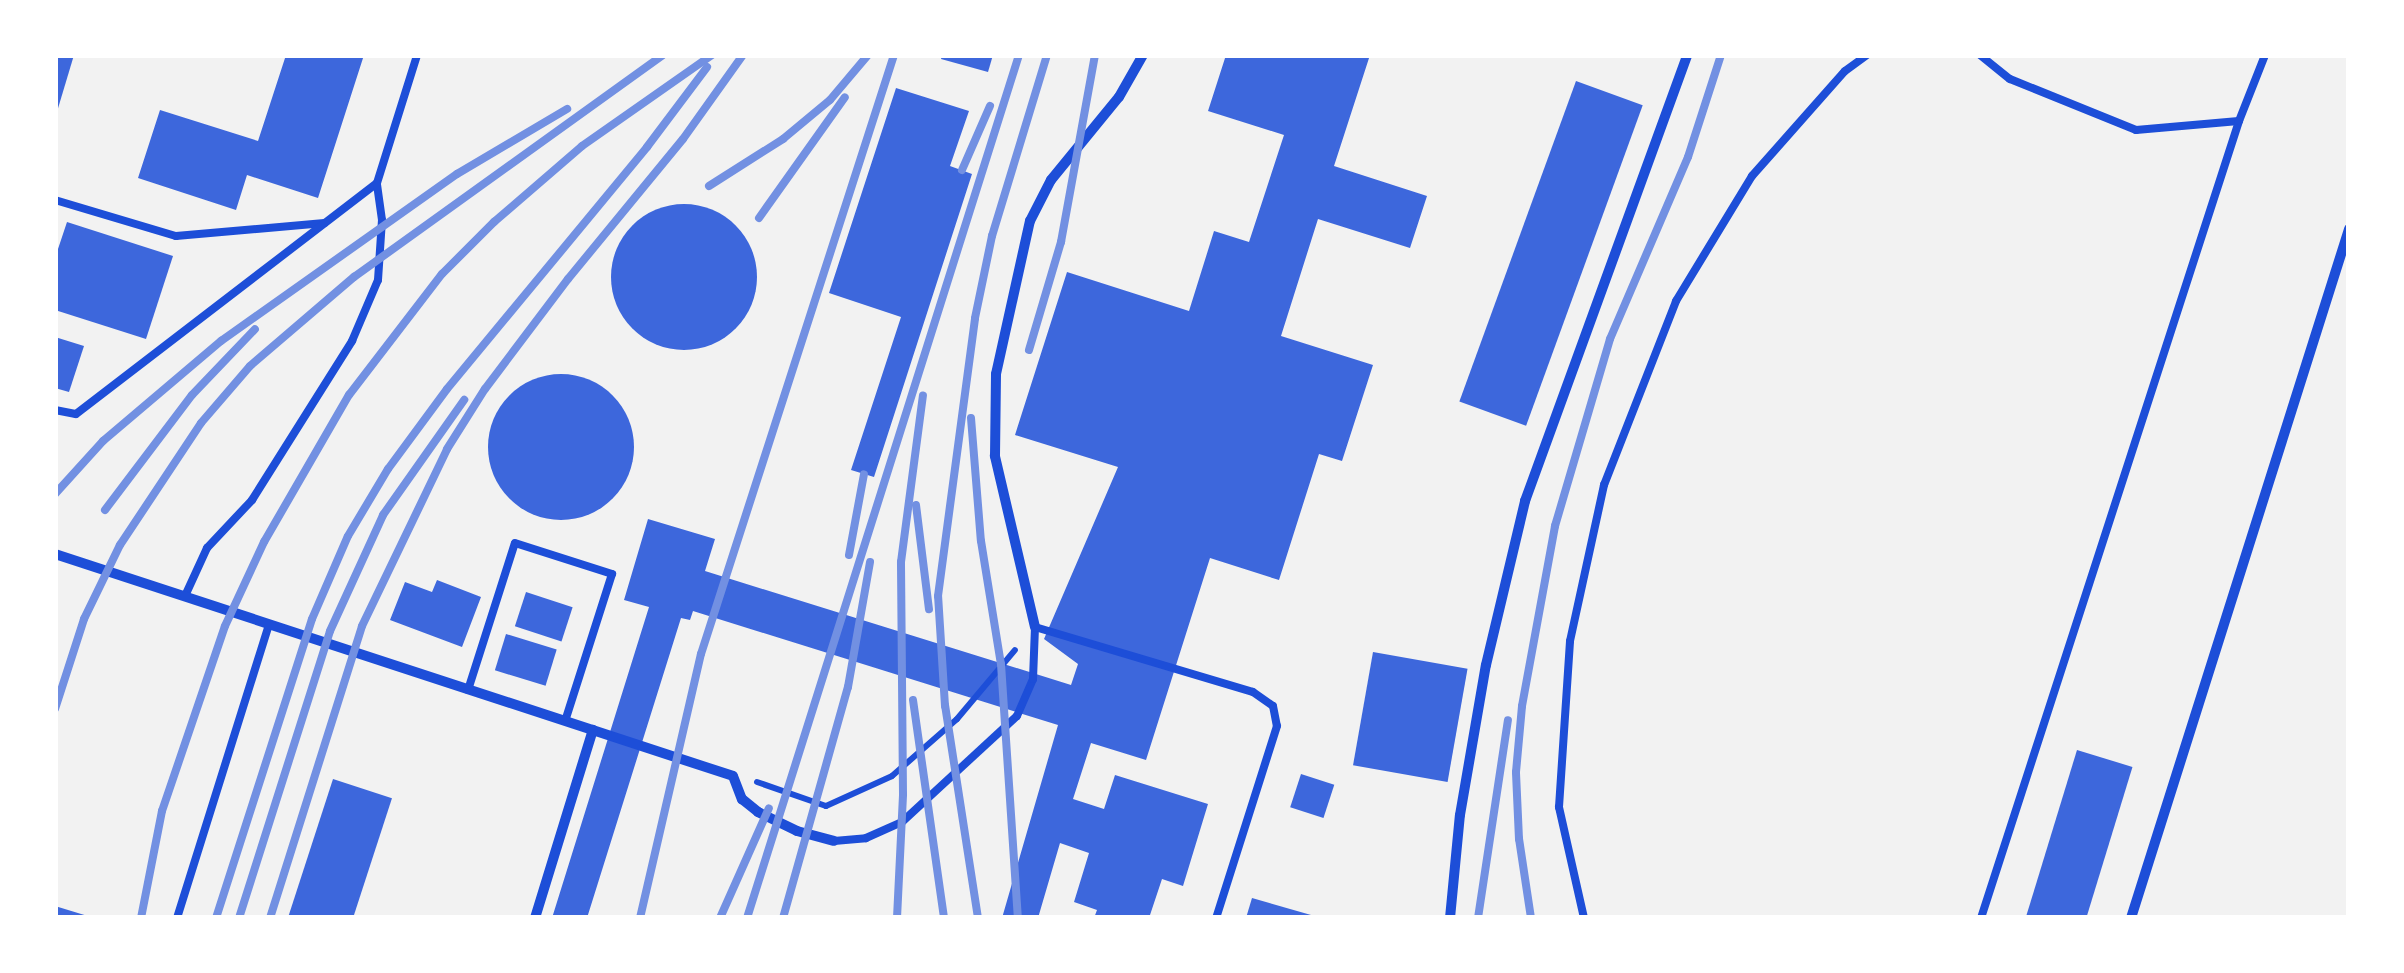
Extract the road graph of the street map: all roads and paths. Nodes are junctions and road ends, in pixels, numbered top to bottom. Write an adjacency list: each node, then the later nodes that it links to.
1 (417, 55): 8 (lane)
2 (1143, 55): 16 (street)
3 (1687, 55): 25 (street)
4 (1867, 55): 26 (lane)
5 (1980, 55): 7 (lane)
6 (2265, 55): 7 (lane)
7 (2238, 121): 27 (lane)
8 (376, 183): 10 (lane); 14 (lane)
9 (55, 200): 10 (lane)
10 (324, 223): 12 (lane)
11 (2349, 229): 28 (street)
12 (55, 410)
13 (55, 554): 14 (street)
14 (185, 596): 15 (street)
15 (269, 624): 17 (street); 22 (lane)
16 (1035, 626): 20 (path); 21 (lane); 24 (lane)
17 (468, 690): 18 (street); 18 (lane)
18 (566, 721): 19 (street)
19 (593, 730): 20 (street); 23 (street)
20 (733, 776): 21 (street)
21 (834, 841)
22 (177, 918)
23 (534, 918)
24 (1216, 918)
25 (1450, 918)
26 (1584, 918)
27 (1982, 918)
28 (2131, 918)

